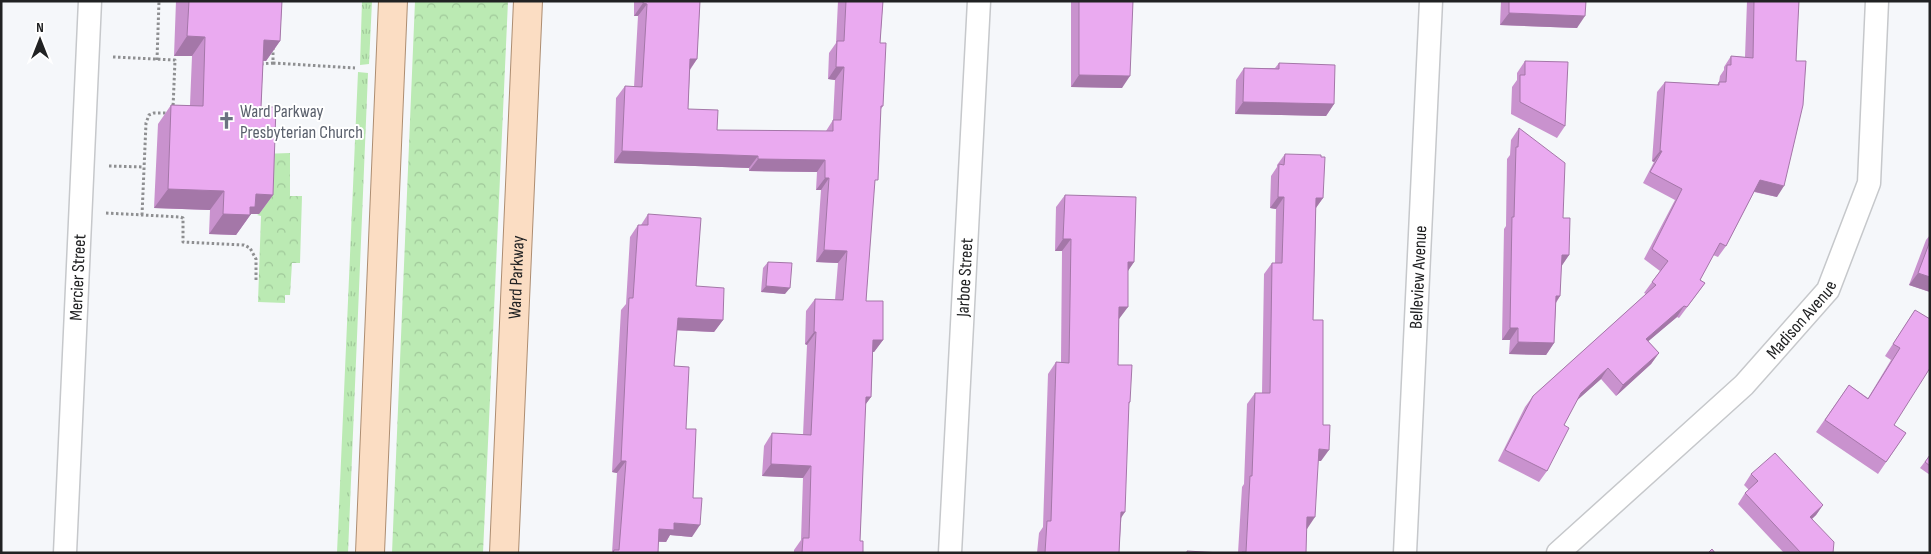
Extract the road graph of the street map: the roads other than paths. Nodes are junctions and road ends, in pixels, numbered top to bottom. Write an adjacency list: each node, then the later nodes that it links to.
1 (90, 1): 7 (street, Mercier Street)
2 (393, 1): 8 (main road)
3 (528, 1): 9 (main road, Ward Parkway)
4 (979, 1): 10 (street, Jarboe Street)
5 (1431, 1): 11 (street, Belleview Avenue)
6 (1877, 1): 12 (street, Madison Avenue)
7 (65, 553)
8 (370, 553)
9 (504, 553)
10 (950, 553)
11 (1405, 553)
12 (1558, 553)

